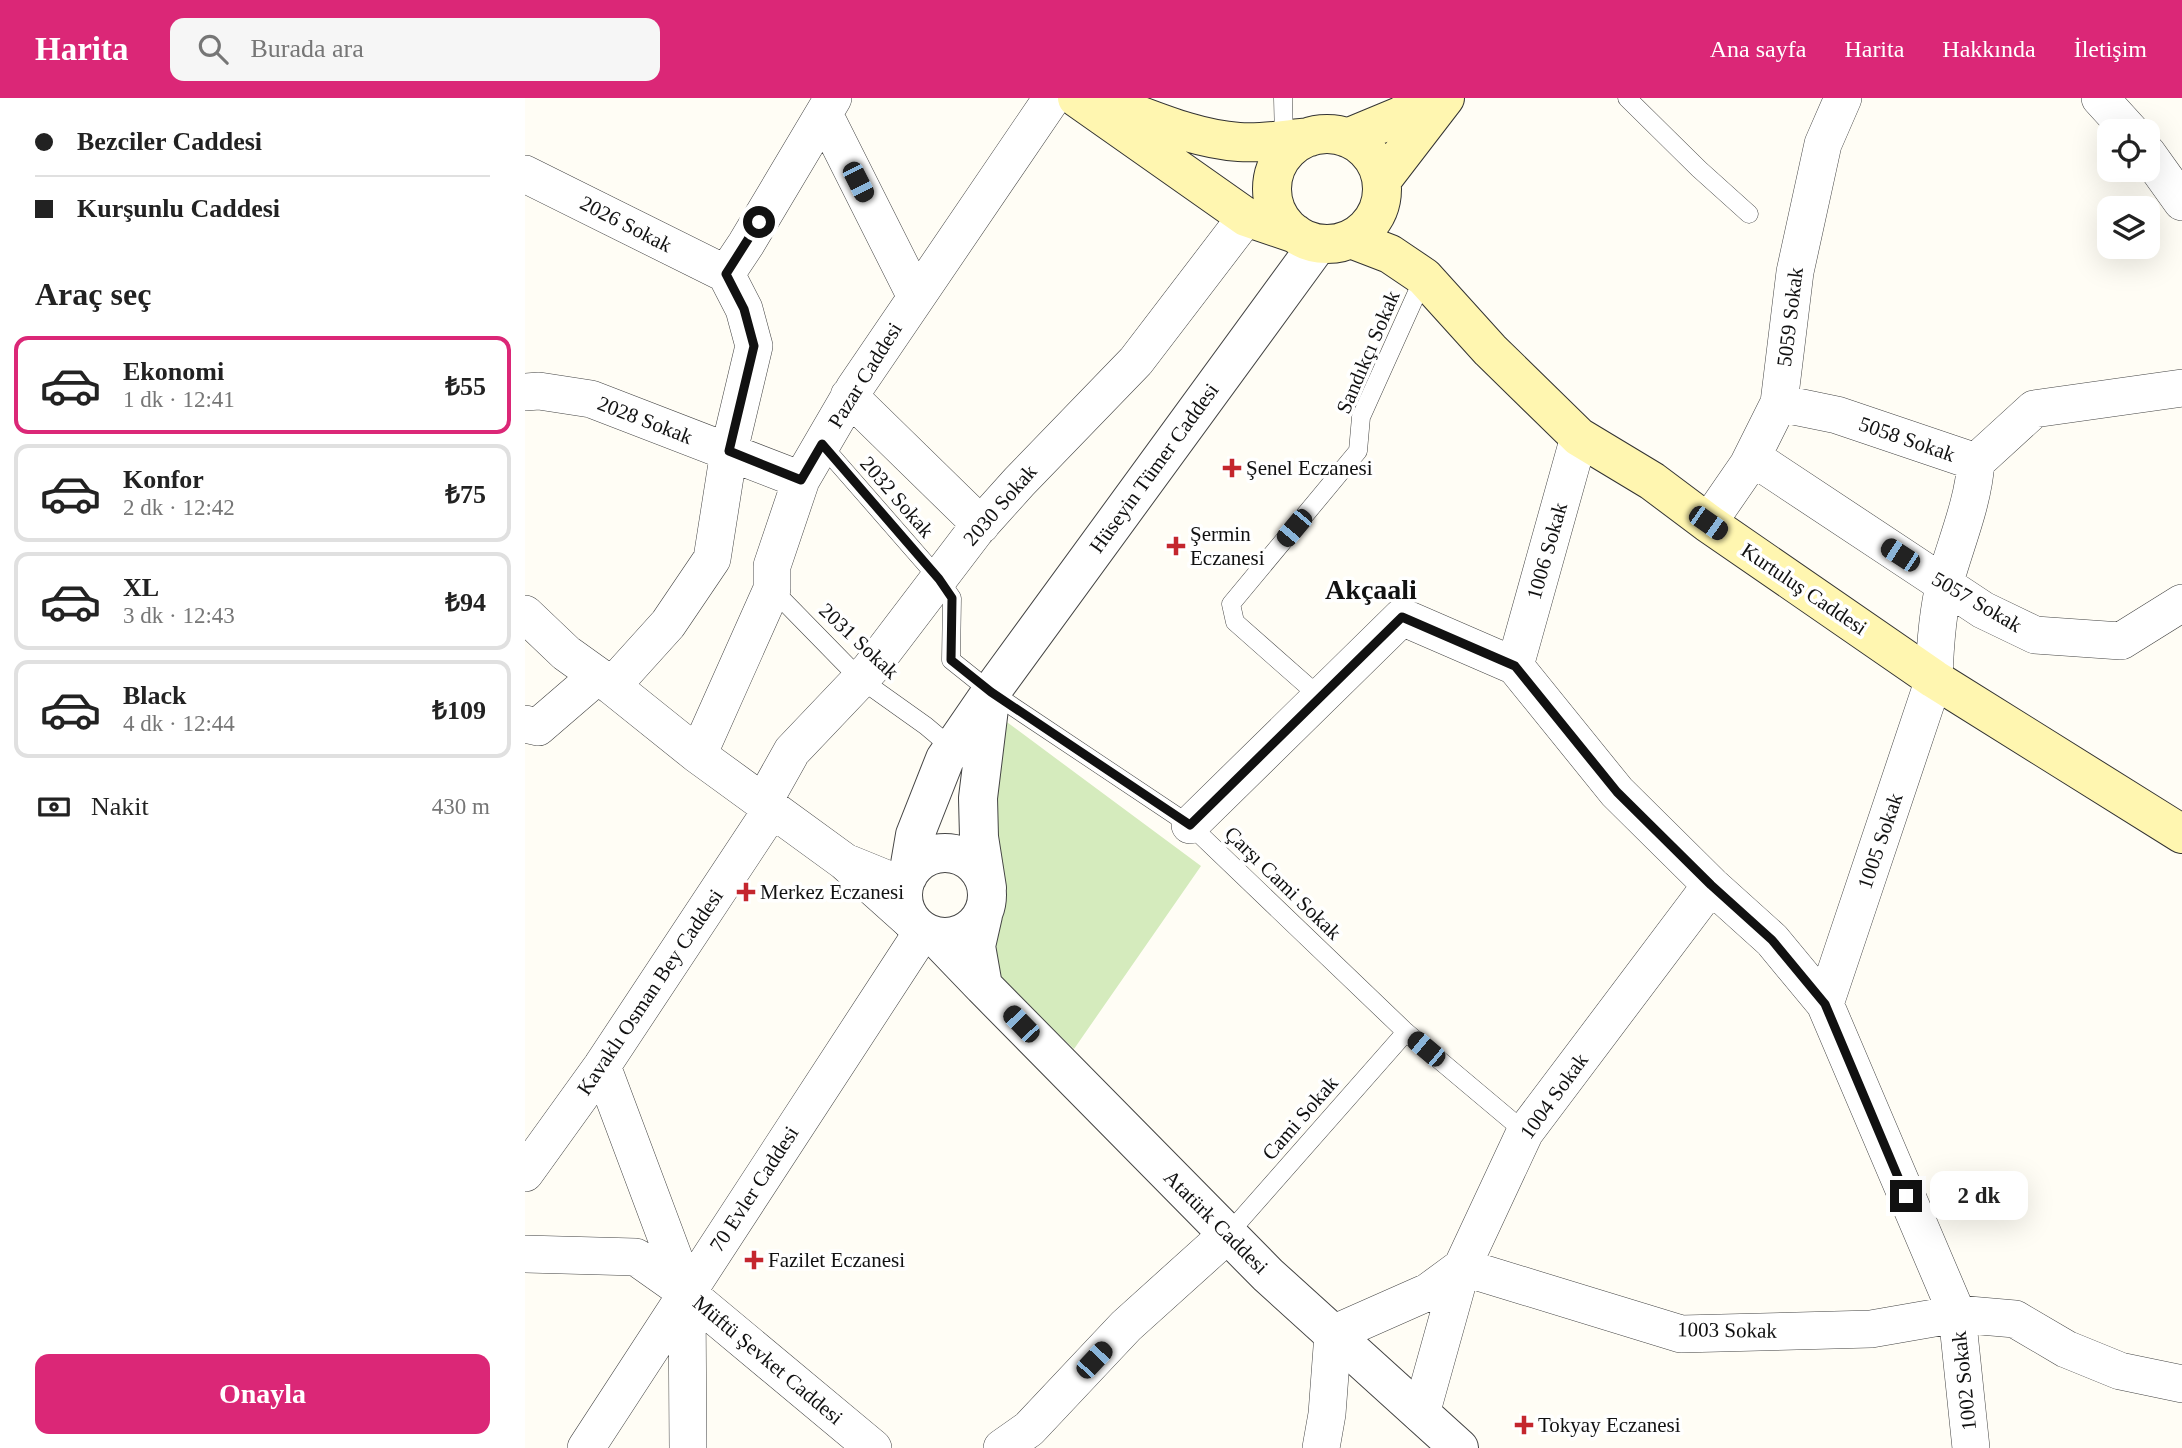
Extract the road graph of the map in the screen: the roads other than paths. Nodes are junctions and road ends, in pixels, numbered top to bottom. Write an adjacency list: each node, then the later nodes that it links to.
1 (1052, 98): 20 (street, Pazar Caddesi)
2 (1077, 98): 16 (main road, Kurtuluş Caddesi)
3 (1093, 98): 10 (main road)
4 (1283, 98): 10 (lane)
5 (1430, 98): 10 (main road)
6 (1445, 98): 13 (main road)
7 (1627, 98): 15 (lane)
8 (1843, 98): 24 (street, 5059 Sokak)
9 (829, 106): 18 (street); 20 (street)
10 (1314, 138): 13 (main road); 17 (main road)
11 (2160, 171): 14 (street)
12 (525, 174): 18 (street, 2026 Sokak)
13 (1382, 180): 17 (main road)
14 (2182, 202)
15 (1749, 214)
16 (1245, 217): 17 (main road, Kurtuluş Caddesi); 32 (street, 2030 Sokak)
17 (1321, 239): 19 (main road, Kurtuluş Caddesi); 42 (street, Hüseyin Tümer Caddesi)
18 (726, 274): 27 (street)
19 (1424, 277): 25 (main road, Kurtuluş Caddesi); 43 (lane, Sandıkçı Sokak)
20 (916, 297): 23 (street, Pazar Caddesi)
21 (2182, 388): 29 (street, 5058 Sokak)
22 (525, 392): 27 (street, 2028 Sokak)
23 (849, 396): 26 (street, Pazar Caddesi); 32 (street)
24 (1779, 403): 28 (street, 5059 Sokak); 29 (street, 5058 Sokak)
25 (1579, 437): 31 (main road, Kurtuluş Caddesi); 38 (street, 1006 Sokak)
26 (822, 444): 30 (street, Pazar Caddesi); 33 (lane, 2032 Sokak)
27 (729, 451): 30 (street, 2028 Sokak); 41 (street)
28 (1752, 457): 31 (street, 5059 Sokak); 34 (street, 5057 Sokak)
29 (1976, 462): 34 (street, 1005 Sokak)
30 (801, 480): 35 (street, Pazar Caddesi)
31 (1708, 523): 40 (main road, Kurtuluş Caddesi)
32 (981, 525): 33 (street, 2030 Sokak)
33 (939, 579): 39 (street, 2030 Sokak); 42 (lane, 2032 Sokak)
34 (1945, 584): 36 (street, 5057 Sokak); 40 (street, 1005 Sokak)
35 (772, 589): 39 (lane, 2031 Sokak); 46 (street, Pazar Caddesi)
36 (2182, 603)
37 (525, 614): 41 (street)
38 (1515, 666): 43 (street); 50 (street, 1002 Sokak)
39 (860, 679): 45 (lane, 2031 Sokak); 47 (street, 2030 Sokak)
40 (1934, 679): 49 (main road, Kurtuluş Caddesi); 54 (street, 1005 Sokak)
41 (604, 681): 44 (street); 46 (street)
42 (991, 692): 45 (street, Hüseyin Tümer Caddesi); 48 (lane, Çarşı Cami Sokak); 51 (street)
43 (1320, 697): 48 (street)
44 (525, 724)
45 (952, 748): 52 (street, Hüseyin Tümer Caddesi)
46 (698, 755): 47 (street)
47 (768, 805): 52 (street); 56 (street, Kavaklı Osman Bey Caddesi)
48 (1190, 825): 55 (lane, Çarşı Cami Sokak)
49 (2182, 834)
50 (1711, 885): 54 (street, 1002 Sokak); 57 (street, 1004 Sokak)
51 (985, 901): 52 (street); 52 (street); 53 (street)
52 (916, 910): 53 (street, Atatürk Caddesi); 62 (street, 70 Evler Caddesi)
53 (983, 986): 59 (street, Atatürk Caddesi)
54 (1825, 1004): 63 (street, 1002 Sokak)
55 (1406, 1032): 57 (lane, Çarşı Cami Sokak); 59 (lane, Cami Sokak)
56 (602, 1066): 58 (street, Kavaklı Osman Bey Caddesi); 62 (street, Müftü Şevket Caddesi)
57 (1525, 1132): 61 (street, 1004 Sokak)
58 (525, 1173)
59 (1228, 1234): 64 (street, Atatürk Caddesi); 70 (street)
60 (525, 1254): 62 (street)
61 (1462, 1267): 63 (street, 1003 Sokak); 64 (street); 66 (street, 1004 Sokak)
62 (687, 1293): 67 (street, 70 Evler Caddesi); 68 (street); 69 (street, Müftü Şevket Caddesi)
63 (1957, 1314): 65 (street, 1003 Sokak); 73 (street, 1002 Sokak)
64 (1333, 1334): 66 (street, Atatürk Caddesi); 71 (street)
65 (2182, 1384)
66 (1421, 1414): 72 (street, Atatürk Caddesi)
67 (586, 1448)
68 (688, 1448)
69 (873, 1448)
70 (1002, 1448)
71 (1321, 1448)
72 (1459, 1448)
73 (1971, 1448)

